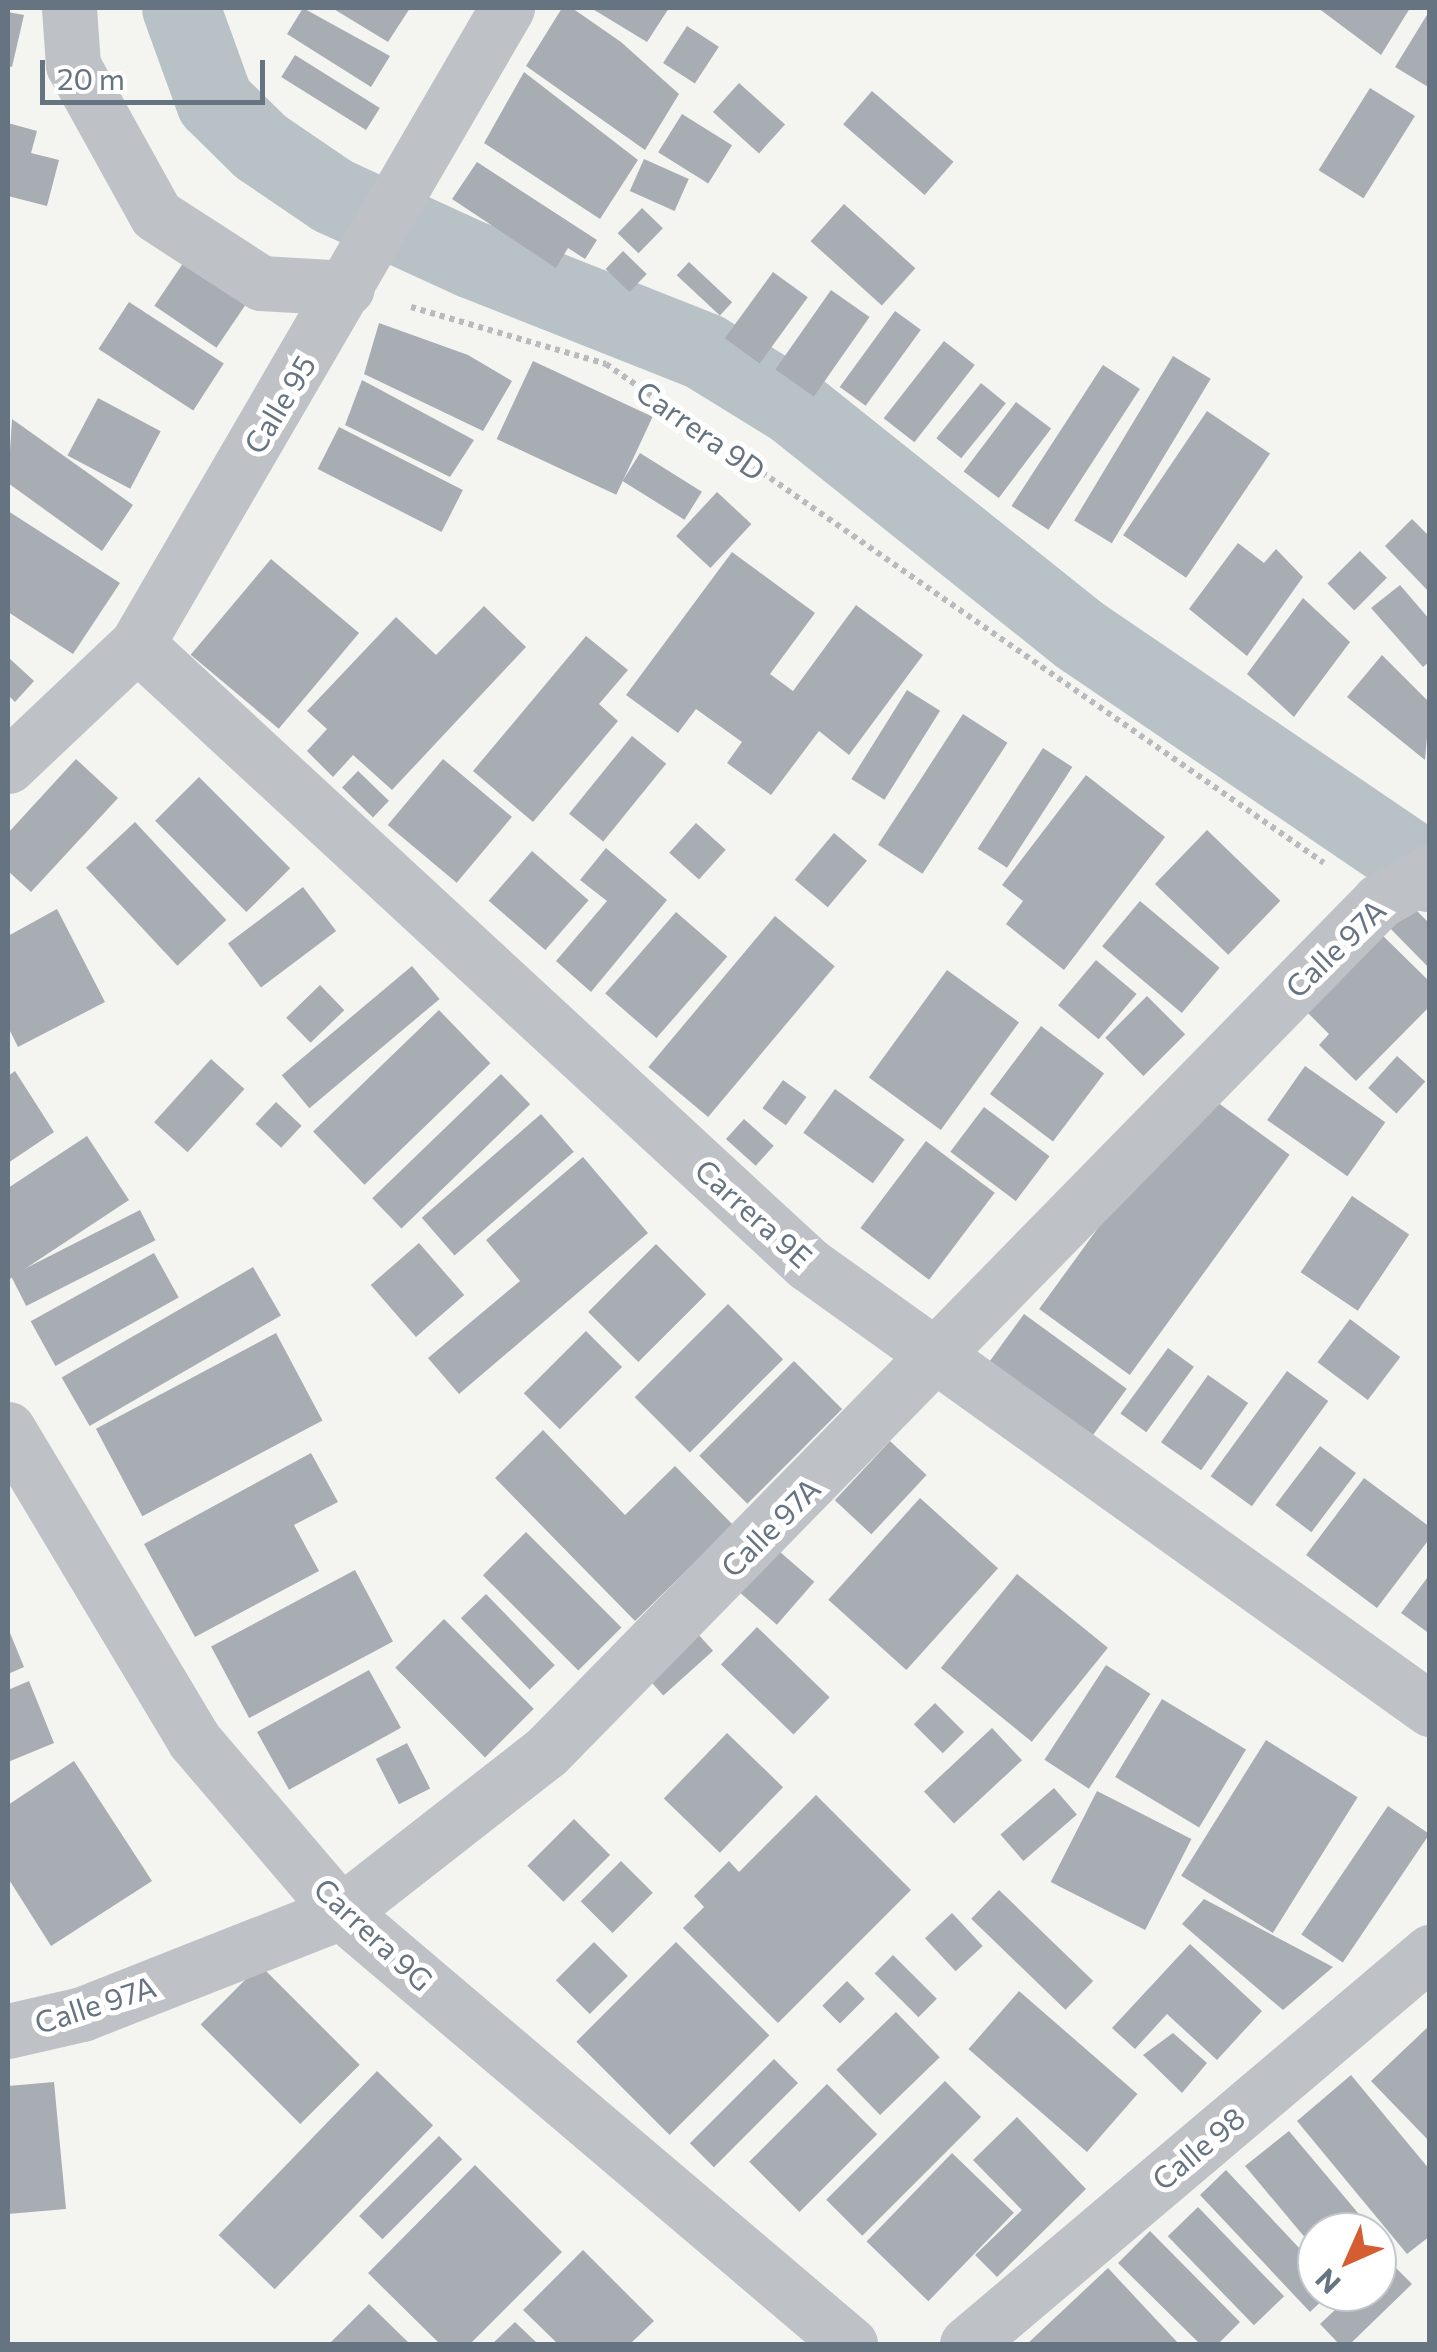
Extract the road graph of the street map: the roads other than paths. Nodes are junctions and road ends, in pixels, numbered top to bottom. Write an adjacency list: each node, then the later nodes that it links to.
1 (69, 8): 3 (street)
2 (506, 8): 3 (street, Calle 95)
3 (352, 279): 4 (street, Calle 95)
4 (137, 644): 5 (street, Calle 95); 7 (street, Carrera 9E)
5 (8, 766)
6 (1430, 872): 7 (street, Calle 97A)
7 (938, 1358): 9 (street, Carrera 9E); 10 (street, Calle 97A)
8 (8, 1429): 10 (street, Carrera 9G)
9 (1430, 1709)
10 (341, 1912): 12 (street, Calle 97A); 13 (street, Carrera 9G)
11 (1430, 1952): 14 (street, Calle 98)
12 (8, 2030)
13 (850, 2344)
14 (968, 2344)

